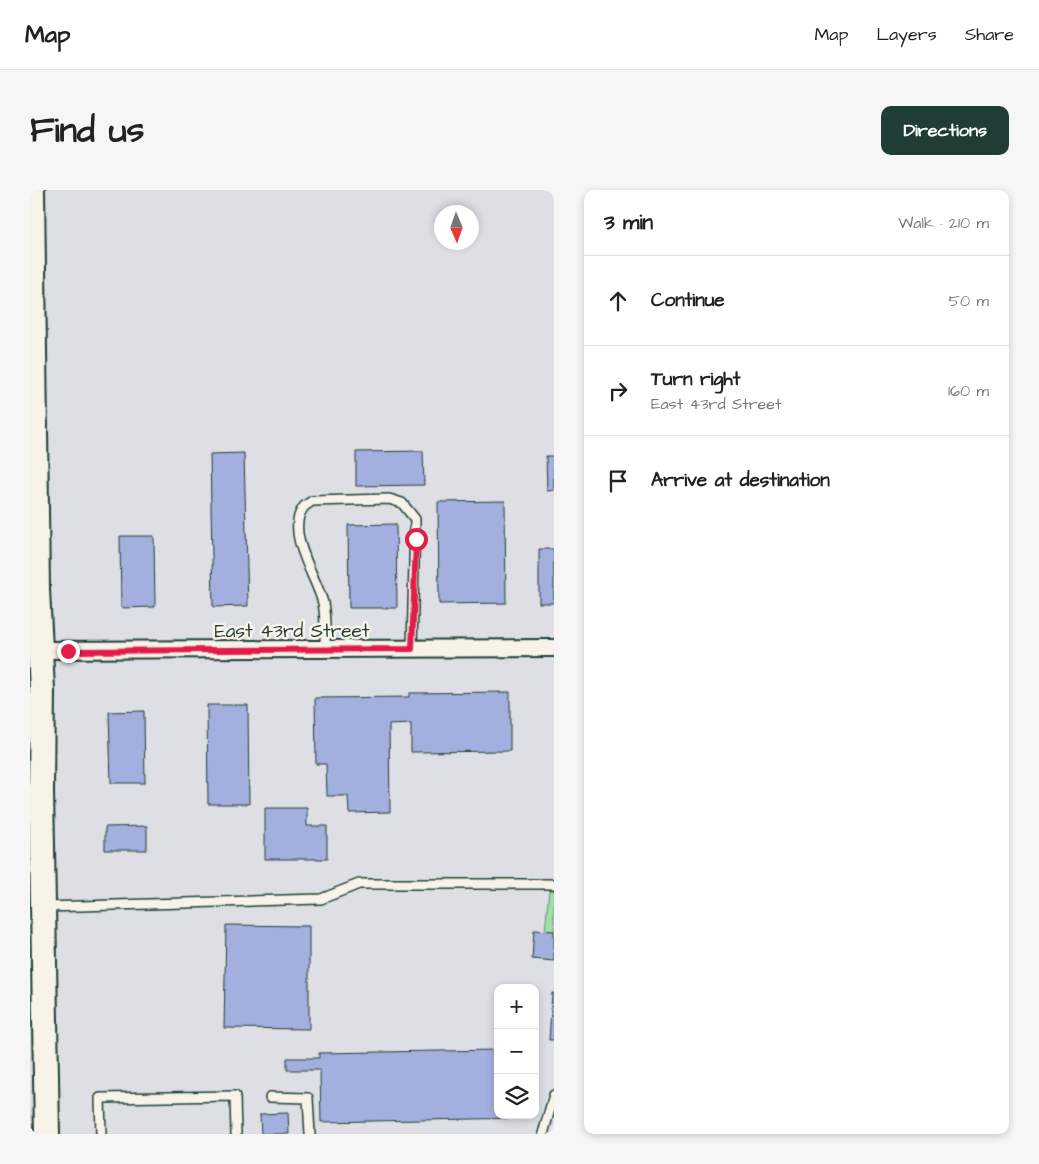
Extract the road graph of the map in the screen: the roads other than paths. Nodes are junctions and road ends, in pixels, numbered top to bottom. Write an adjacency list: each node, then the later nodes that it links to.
1 (32, 190): 2 (street)
2 (32, 241): 3 (street)
3 (33, 479): 4 (street)
4 (33, 550): 7 (street)
5 (554, 648): 6 (street, East 43rd Street)
6 (412, 649): 8 (street, East 43rd Street); 8 (lane)
7 (35, 650): 8 (street, East 43rd Street); 9 (street)
8 (326, 650)
9 (36, 854): 11 (street)
10 (554, 884): 11 (lane)
11 (43, 907): 14 (street)
12 (554, 1095): 18 (lane)
13 (270, 1097): 17 (lane)
14 (47, 1134)
15 (101, 1134): 16 (lane)
16 (236, 1134)
17 (310, 1134)
18 (543, 1134)

